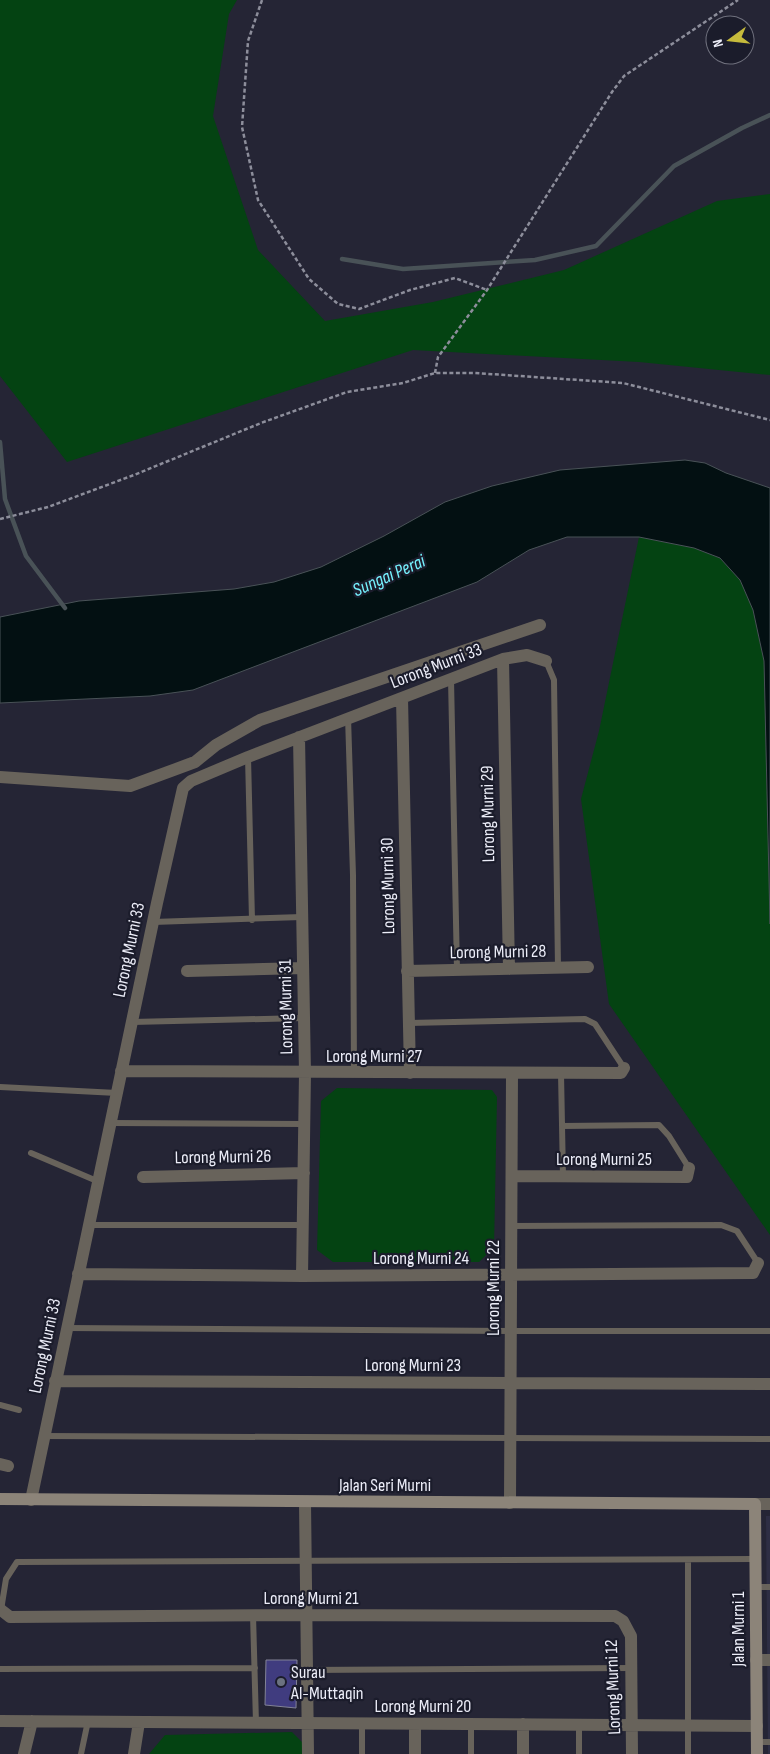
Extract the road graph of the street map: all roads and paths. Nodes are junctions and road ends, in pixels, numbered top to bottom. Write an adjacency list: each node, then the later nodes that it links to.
1 (262, 0): 3 (path)
2 (738, 0): 3 (path)
3 (487, 290): 4 (path)
4 (434, 373): 5 (path); 6 (path)
5 (770, 420)
6 (1, 518)
7 (540, 624): 15 (street)
8 (502, 659): 9 (street, Lorong Murni 33); 10 (street, Lorong Murni 33); 22 (street, Lorong Murni 29)
9 (546, 661): 21 (lane)
10 (451, 679): 11 (street, Lorong Murni 33); 23 (lane)
11 (402, 698): 12 (street, Lorong Murni 33); 25 (street, Lorong Murni 30)
12 (348, 716): 13 (street, Lorong Murni 33); 32 (lane)
13 (299, 737): 14 (street, Lorong Murni 33); 16 (street, Lorong Murni 31)
14 (248, 757): 17 (lane); 18 (street, Lorong Murni 33)
15 (0, 777)
16 (302, 918): 17 (lane); 20 (street, Lorong Murni 31)
17 (252, 920): 18 (lane)
18 (153, 922): 27 (street, Lorong Murni 33)
19 (588, 967): 21 (street, Lorong Murni 28)
20 (303, 968): 24 (street); 26 (street, Lorong Murni 31)
21 (558, 968): 22 (street, Lorong Murni 28)
22 (509, 969): 23 (street, Lorong Murni 28)
23 (457, 970): 25 (street, Lorong Murni 28)
24 (187, 971)
25 (407, 971): 28 (street, Lorong Murni 30)
26 (304, 1018): 27 (lane); 31 (street, Lorong Murni 31)
27 (132, 1022): 30 (street, Lorong Murni 33)
28 (409, 1023): 29 (lane); 33 (street, Lorong Murni 30)
29 (624, 1068): 34 (street, Lorong Murni 27)
30 (122, 1071): 31 (street, Lorong Murni 27); 37 (street, Lorong Murni 33)
31 (304, 1073): 32 (street, Lorong Murni 27); 39 (street, Lorong Murni 31)
32 (354, 1073): 33 (street, Lorong Murni 27)
33 (410, 1073): 35 (street, Lorong Murni 27)
34 (561, 1073): 35 (street, Lorong Murni 27); 40 (lane)
35 (512, 1074): 44 (street, Lorong Murni 22)
36 (0, 1086): 37 (lane)
37 (117, 1093): 38 (street, Lorong Murni 33)
38 (111, 1123): 39 (lane); 47 (street, Lorong Murni 33)
39 (304, 1124): 43 (street, Lorong Murni 31)
40 (562, 1126): 42 (lane); 45 (lane)
41 (31, 1153): 47 (lane)
42 (689, 1168): 45 (street, Lorong Murni 25)
43 (304, 1173): 46 (street, Lorong Murni 26); 49 (street, Lorong Murni 31)
44 (512, 1176): 45 (street, Lorong Murni 25); 50 (street, Lorong Murni 22)
45 (563, 1176)
46 (143, 1177)
47 (97, 1181): 48 (street, Lorong Murni 33)
48 (89, 1224): 49 (lane); 52 (street, Lorong Murni 33)
49 (303, 1225): 54 (street, Lorong Murni 31)
50 (511, 1226): 51 (lane); 53 (street, Lorong Murni 22)
51 (758, 1262): 53 (street, Lorong Murni 24)
52 (78, 1274): 54 (street, Lorong Murni 24); 55 (street, Lorong Murni 33)
53 (511, 1275): 54 (street, Lorong Murni 24); 57 (street, Lorong Murni 22)
54 (302, 1276)
55 (66, 1328): 57 (lane); 58 (street, Lorong Murni 33)
56 (770, 1331): 57 (lane)
57 (511, 1332): 59 (street, Lorong Murni 22)
58 (56, 1381): 59 (street, Lorong Murni 23); 63 (street, Lorong Murni 33)
59 (510, 1382): 60 (street, Lorong Murni 23); 64 (street, Lorong Murni 22)
60 (770, 1384)
61 (0, 1405): 62 (lane)
62 (19, 1410)
63 (43, 1436): 64 (lane); 67 (street, Lorong Murni 33)
64 (510, 1437): 65 (lane); 69 (street, Lorong Murni 22)
65 (770, 1439)
66 (0, 1499): 67 (street, Jalan Seri Murni)
67 (31, 1500): 68 (street, Jalan Seri Murni)
68 (305, 1502): 69 (street, Jalan Seri Murni); 74 (street)
69 (510, 1503): 70 (street, Jalan Seri Murni)
70 (755, 1504): 71 (street, Jalan Seri Murni); 72 (street, Jalan Murni 1)
71 (770, 1504)
72 (755, 1559): 73 (lane); 75 (street, Jalan Murni 1)
73 (688, 1560): 74 (lane); 99 (lane)
74 (307, 1562): 77 (lane); 79 (street)
75 (756, 1587): 76 (lane); 81 (street, Jalan Murni 1)
76 (770, 1587)
77 (1, 1610): 78 (street, Lorong Murni 21)
78 (254, 1615): 79 (street, Lorong Murni 21); 83 (lane)
79 (307, 1615): 80 (street, Lorong Murni 21); 86 (street)
80 (623, 1621): 84 (street, Lorong Murni 12)
81 (756, 1660): 82 (street); 100 (street, Jalan Murni 1)
82 (770, 1660)
83 (255, 1668): 85 (lane); 91 (lane)
84 (632, 1668): 86 (lane); 98 (street, Lorong Murni 12)
85 (0, 1669)
86 (308, 1670): 92 (street)
87 (0, 1721): 88 (street, Lorong Murni 20)
88 (32, 1721): 89 (street, Lorong Murni 20); 103 (street)
89 (88, 1721): 90 (street, Lorong Murni 20); 104 (lane)
90 (139, 1722): 91 (street, Lorong Murni 20); 105 (street)
91 (256, 1723): 92 (street, Lorong Murni 20)
92 (308, 1723): 93 (street, Lorong Murni 20); 106 (street)
93 (362, 1723): 94 (street, Lorong Murni 20); 107 (lane)
94 (415, 1724): 95 (street, Lorong Murni 20); 108 (street)
95 (471, 1724): 96 (street, Lorong Murni 20); 109 (lane)
96 (523, 1724): 97 (street, Lorong Murni 20); 110 (street)
97 (579, 1725): 98 (street, Lorong Murni 20); 111 (lane)
98 (632, 1725): 99 (street, Lorong Murni 20); 112 (street, Lorong Murni 12)
99 (688, 1726): 100 (street, Lorong Murni 20); 113 (lane)
100 (757, 1726): 102 (street, Jalan Murni 1)
101 (770, 1742): 102 (lane)
102 (757, 1748)
103 (24, 1754)
104 (81, 1754)
105 (134, 1754)
106 (308, 1754)
107 (362, 1754)
108 (415, 1754)
109 (471, 1754)
110 (523, 1754)
111 (579, 1754)
112 (632, 1754)
113 (688, 1754)

